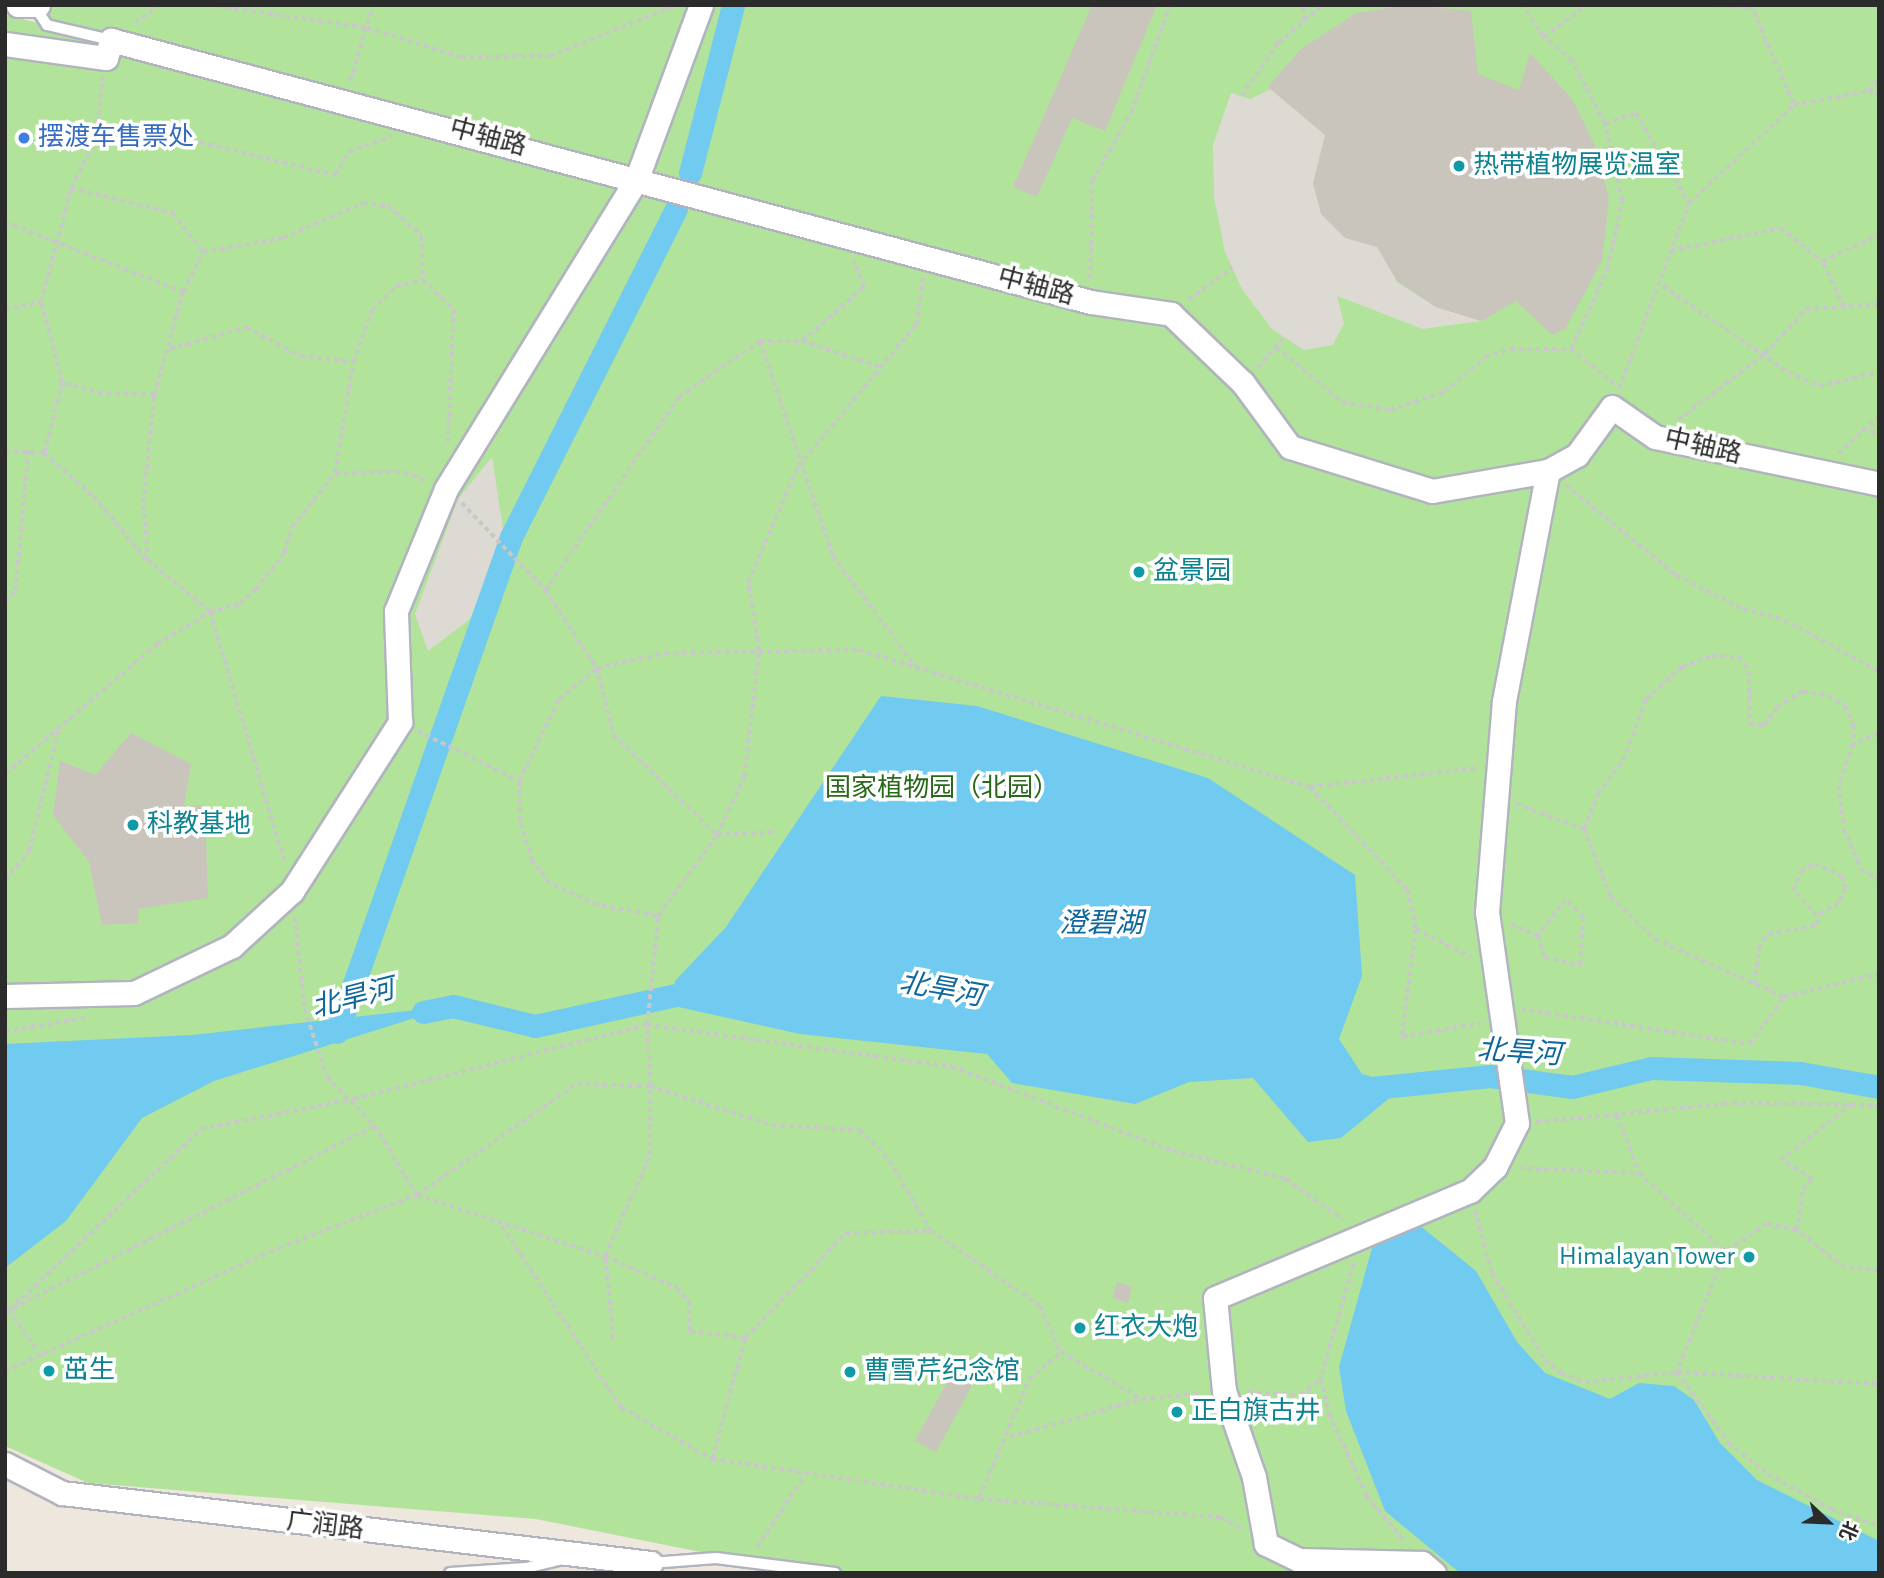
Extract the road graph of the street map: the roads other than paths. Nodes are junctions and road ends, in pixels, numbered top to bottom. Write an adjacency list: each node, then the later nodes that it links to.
1 (701, 5): 5 (street)
2 (31, 7): 4 (lane)
3 (5, 44): 4 (street, 中轴路)
4 (109, 49): 5 (street, 中轴路)
5 (637, 178): 6 (street, 中轴路); 8 (street)
6 (1548, 471): 7 (street, 中轴路); 12 (street)
7 (1879, 484)
8 (5, 996)
9 (5, 1464): 10 (street, 广润路)
10 (569, 1557): 11 (street, 广润路); 13 (lane)
11 (656, 1568): 14 (lane)
12 (1428, 1568)
13 (450, 1573)
14 (835, 1573)

